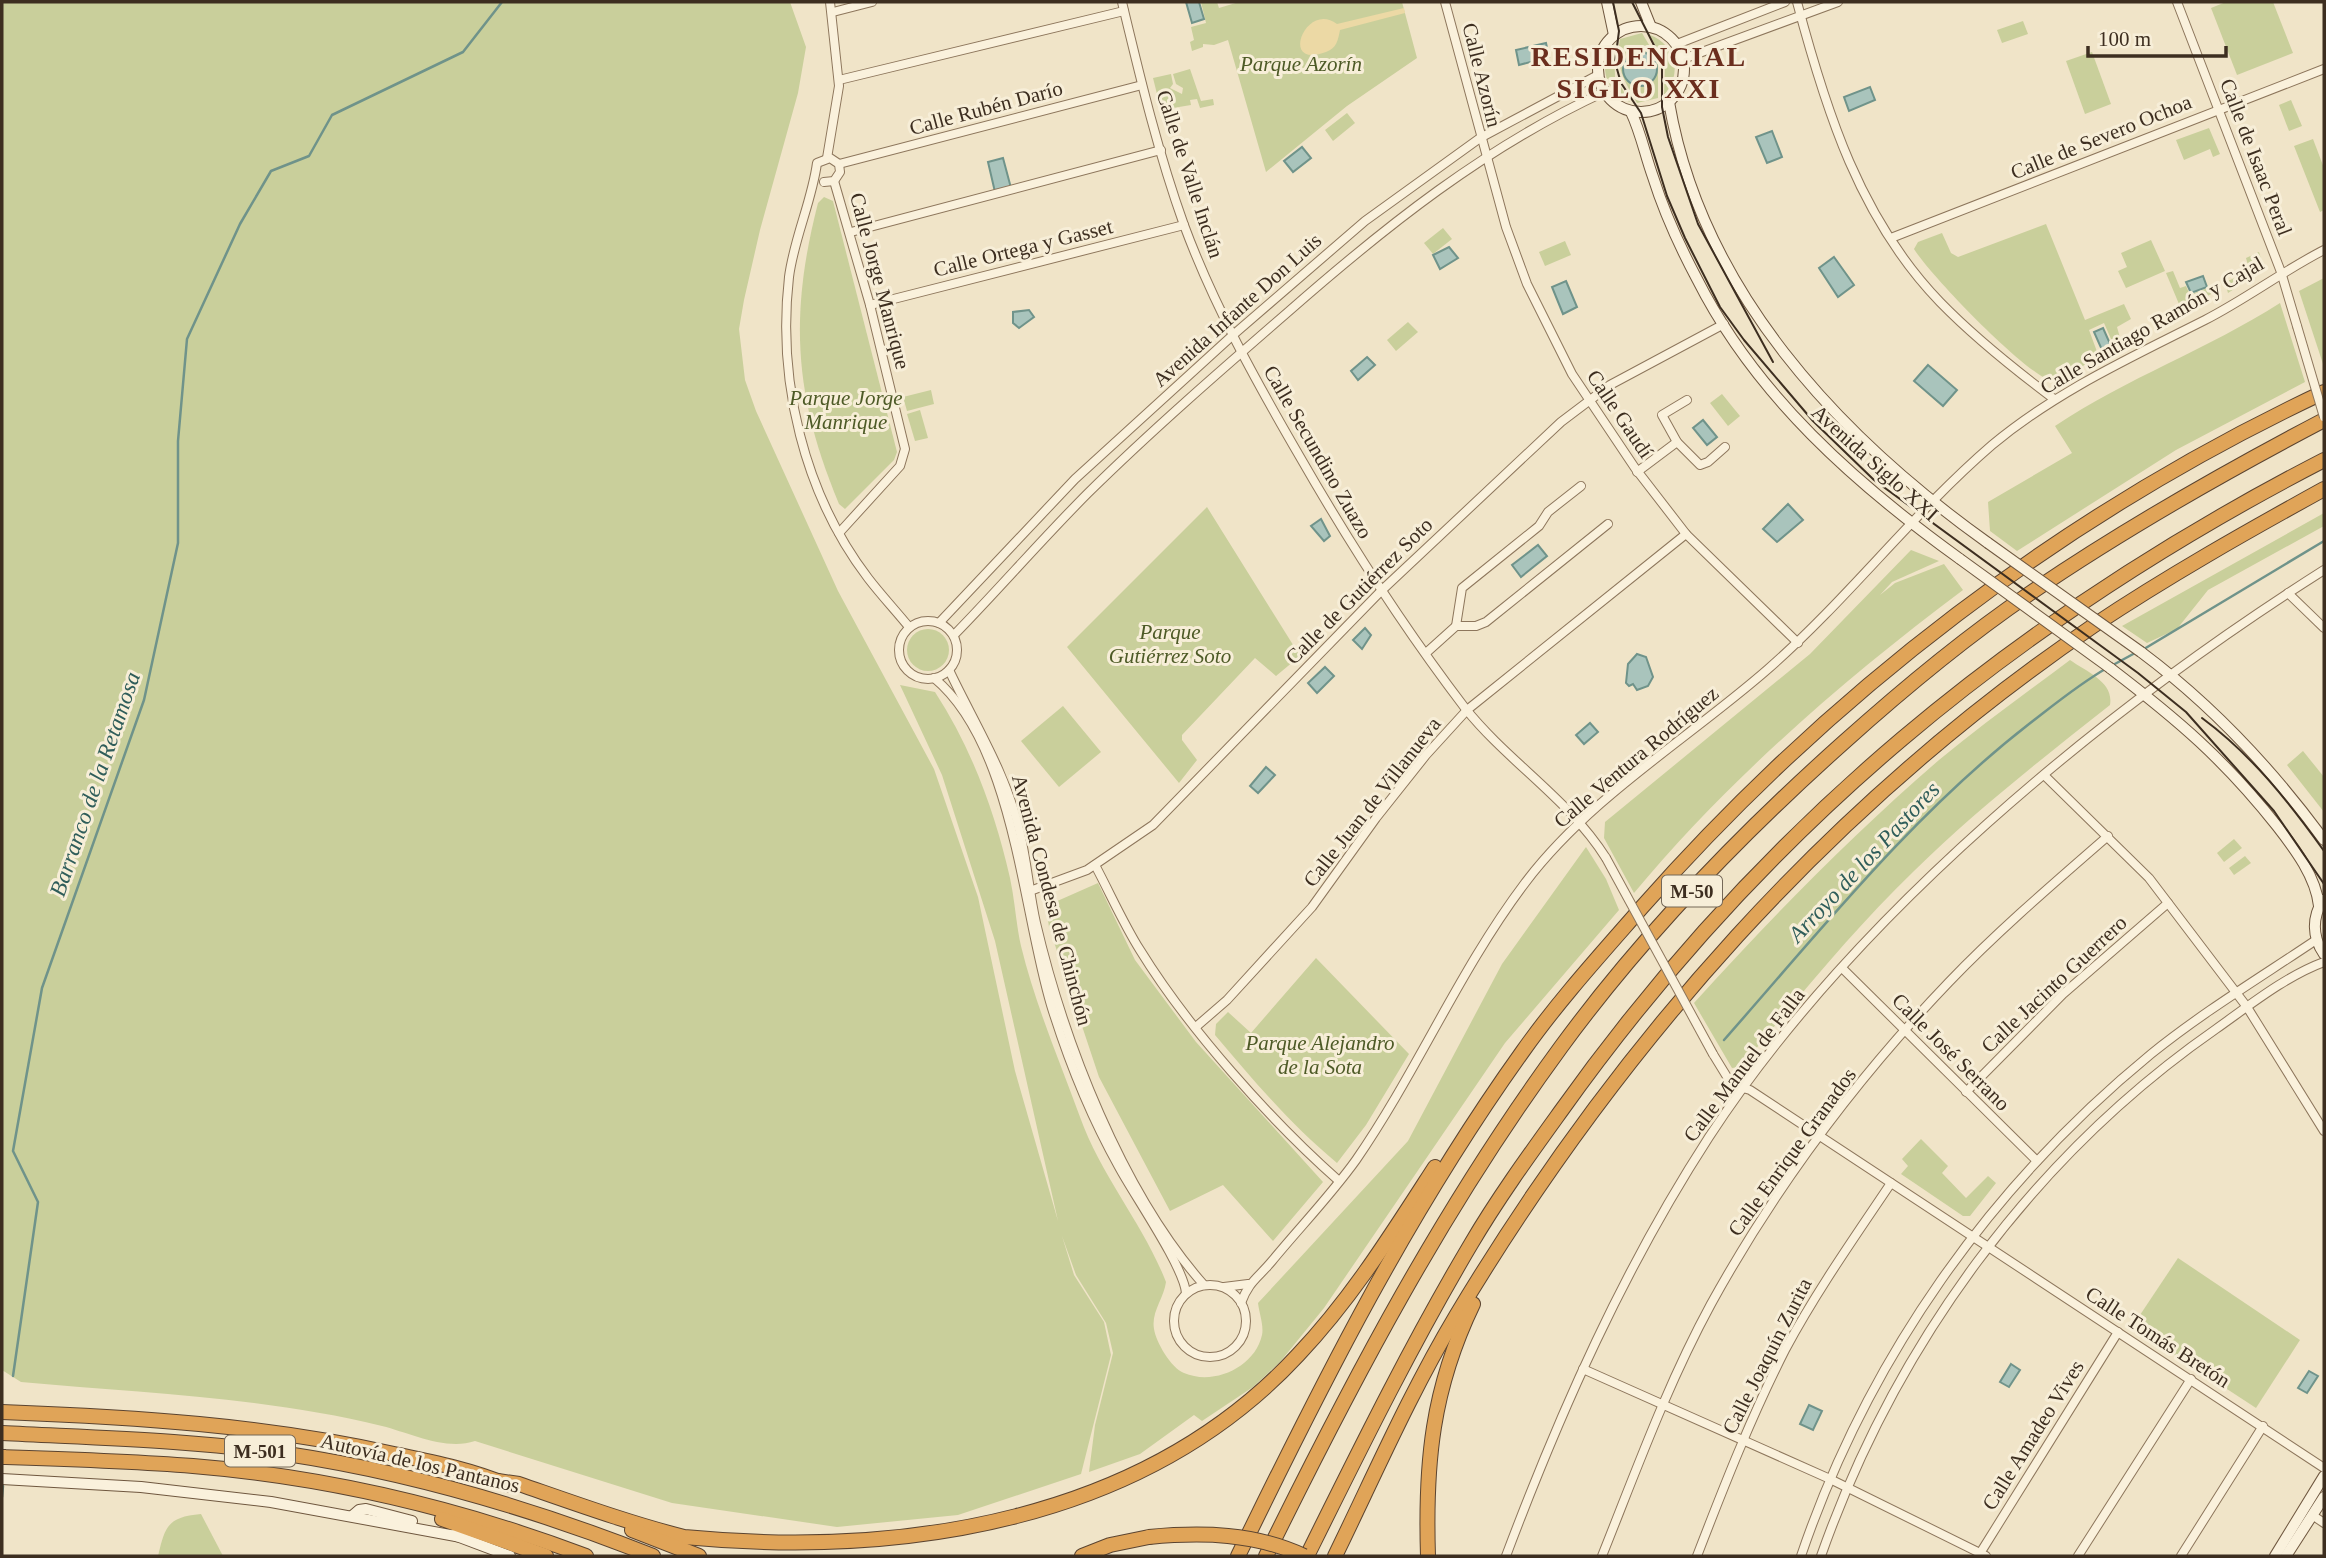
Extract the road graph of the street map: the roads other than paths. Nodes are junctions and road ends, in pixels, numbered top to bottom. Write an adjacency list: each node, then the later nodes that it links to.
1 (830, 2): 11 (street)
2 (872, 2): 11 (street)
3 (1445, 2): 25 (street, Calle Azorín)
4 (1607, 2): 14 (street)
5 (1641, 2): 13 (street)
6 (1786, 2): 15 (street)
7 (1797, 2): 12 (street)
8 (1838, 2): 12 (street)
9 (2177, 2): 23 (street, Calle de Isaac Peral)
10 (1123, 6): 19 (street); 20 (street, Calle de Valle Inclán)
11 (833, 12): 19 (street)
12 (1801, 16): 16 (street); 36 (street)
13 (1651, 27): 14 (street); 15 (street)
14 (1614, 34): 18 (street)
15 (1676, 44): 16 (street)
16 (1683, 59): 22 (street)
17 (2324, 69): 23 (street, Calle de Severo Ochoa)
18 (1598, 75): 21 (street); 25 (street, Avenida Infante Don Luis)
19 (839, 80): 27 (street)
20 (1142, 85): 26 (street, Calle de Valle Inclán); 29 (street, Calle Rubén Darío)
21 (1604, 92): 24 (street); 28 (street, Avenida Infante Don Luis)
22 (1669, 103): 24 (street); 57 (street, Avenida Siglo XXI)
23 (2219, 109): 36 (street, Calle de Severo Ochoa); 38 (street, Calle de Isaac Peral)
24 (1631, 112): 40 (street, Avenida Siglo XXI)
25 (1480, 138): 28 (street, Calle Azorín); 41 (street, Avenida Infante Don Luis)
26 (1161, 150): 34 (street, Calle de Valle Inclán); 35 (street)
27 (827, 158): 29 (street); 30 (street)
28 (1486, 158): 42 (street, Avenida Infante Don Luis); 47 (street, Calle Gaudí)
29 (839, 164): 31 (street)
30 (816, 171): 32 (street); 33 (street)
31 (834, 181): 32 (street); 35 (street, Calle Jorge Manrique)
32 (824, 182): 33 (street)
33 (809, 194): 60 (street)
34 (1184, 225): 39 (street, Calle Ortega y Gasset); 41 (street, Calle de Valle Inclán)
35 (851, 232): 39 (street, Calle Jorge Manrique)
36 (1891, 238): 45 (street)
37 (2324, 250): 38 (street, Calle Santiago Ramón y Cajal)
38 (2281, 272): 45 (street, Calle Santiago Ramón y Cajal); 49 (street, Calle de Isaac Peral, bridge)
39 (870, 305): 60 (street, Calle Jorge Manrique)
40 (1724, 324): 47 (street, Calle de Gutiérrez Soto); 59 (street, Avenida Siglo XXI)
41 (1233, 335): 42 (street, Calle de Valle Inclán); 66 (street, Avenida Infante Don Luis)
42 (1242, 352): 64 (street, Calle Secundino Zuazo); 70 (street, Avenida Infante Don Luis)
43 (2324, 386): 48 (highway)
44 (2324, 392): 48 (highway)
45 (2054, 399): 57 (street, Calle Santiago Ramón y Cajal)
46 (1687, 400): 50 (street)
47 (1587, 401): 53 (street, Calle Gaudí); 64 (street, Calle de Gutiérrez Soto)
48 (2279, 413): 94 (highway)
49 (2324, 418): 139 (highway, M-50)
50 (1677, 442): 51 (street); 53 (street)
51 (1726, 447)
52 (2324, 460): 140 (highway, M-50)
53 (1637, 472): 61 (street, Calle Gaudí)
54 (1581, 486): 67 (street)
55 (2324, 489): 63 (highway)
56 (2324, 498): 63 (highway)
57 (1933, 501): 59 (street, Calle Santiago Ramón y Cajal); 74 (street, Avenida Siglo XXI, bridge)
58 (1608, 524): 67 (street)
59 (1911, 525): 71 (street, Calle Ventura Rodríguez); 76 (street, Avenida Siglo XXI, bridge)
60 (839, 533): 68 (street)
61 (1686, 534): 71 (street, Calle Gaudí); 77 (street, Calle Juan de Villanueva)
62 (2324, 570): 65 (street, Calle Manuel de Falla)
63 (2165, 580): 103 (highway)
64 (1381, 591): 72 (street, Calle Secundino Zuazo); 82 (street, Calle de Gutiérrez Soto)
65 (2288, 593): 69 (street); 74 (street, Calle Manuel de Falla)
66 (939, 622): 68 (street); 70 (street)
67 (1456, 626): 72 (street)
68 (909, 627): 75 (street)
69 (2324, 628)
70 (954, 635): 73 (street)
71 (1798, 643): 79 (street, Calle Ventura Rodríguez)
72 (1426, 653): 77 (street, Calle Secundino Zuazo)
73 (949, 670): 75 (street); 83 (street, Avenida Condesa de Chinchón)
74 (2173, 676): 76 (street, Calle Manuel de Falla); 81 (street, Avenida Siglo XXI)
75 (934, 678): 108 (street, Avenida Condesa de Chinchón)
76 (2146, 695): 78 (street, Calle Manuel de Falla); 84 (street, Avenida Siglo XXI)
77 (1467, 710): 79 (street, Calle Secundino Zuazo); 92 (street, Calle Juan de Villanueva)
78 (2045, 776): 80 (street); 89 (street, Calle Manuel de Falla)
79 (1581, 822): 95 (street, Calle Secundino Zuazo, bridge); 100 (street, Calle Ventura Rodríguez)
80 (2108, 836): 85 (street); 93 (street, Calle Enrique Granados)
81 (2324, 841)
82 (1095, 865): 83 (street, Calle de Gutiérrez Soto); 92 (street)
83 (1030, 891): 106 (street, Avenida Condesa de Chinchón)
84 (2322, 902): 86 (street)
85 (2168, 903): 90 (street); 96 (street, Calle Jacinto Guerrero)
86 (2316, 940): 87 (street); 90 (street)
87 (2324, 954)
88 (2324, 962): 91 (street)
89 (1842, 968): 93 (street, Calle José Serrano); 95 (street, Calle Manuel de Falla)
90 (2234, 993): 91 (street); 99 (street)
91 (2247, 1007): 97 (street); 104 (street)
92 (1196, 1026): 100 (street)
93 (1904, 1031): 96 (street, Calle José Serrano); 98 (street, Calle Enrique Granados)
94 (1522, 1051): 129 (highway); 138 (highway)
95 (1743, 1089): 98 (street, Calle Tomás Bretón); 111 (street, Calle Manuel de Falla)
96 (1966, 1092): 99 (street, Calle José Serrano)
97 (2324, 1130)
98 (1819, 1136): 101 (street, Calle Tomás Bretón); 113 (street, Calle Enrique Granados)
99 (2037, 1161): 102 (street)
100 (1339, 1181): 105 (street, Calle Ventura Rodríguez)
101 (1891, 1183): 102 (street, Calle Tomás Bretón); 117 (street, Calle Joaquín Zurita)
102 (1972, 1236): 104 (street, Calle Tomás Bretón); 122 (street)
103 (1504, 1240): 141 (highway); 142 (highway)
104 (1988, 1247): 110 (street, Calle Tomás Bretón); 124 (street)
105 (1248, 1284): 107 (street); 109 (street, Calle Ventura Rodríguez)
106 (1204, 1285): 107 (street); 108 (street)
107 (1224, 1287): 109 (street)
108 (1186, 1293): 109 (street)
109 (1241, 1303)
110 (2118, 1332): 112 (street, Calle Tomás Bretón); 131 (street, Calle Amadeo Vives)
111 (1583, 1369): 113 (street); 143 (street, Calle Manuel de Falla)
112 (2191, 1379): 115 (street, Calle Tomás Bretón); 148 (street)
113 (1662, 1403): 117 (street); 144 (street, Calle Enrique Granados)
114 (2, 1412): 123 (highway)
115 (2263, 1426): 119 (street, Calle Tomás Bretón); 149 (street)
116 (2, 1433): 135 (highway, Autovía de los Pantanos / M-501)
117 (1742, 1439): 122 (street); 145 (street, Calle Joaquín Zurita)
118 (2, 1457): 126 (highway, Autovía de los Pantanos / M-501)
119 (2324, 1468)
120 (2324, 1476): 150 (street)
121 (2, 1479): 132 (street)
122 (1830, 1479): 124 (street); 146 (street)
123 (498, 1481): 130 (highway); 136 (highway)
124 (1846, 1487): 131 (street); 147 (street)
125 (2324, 1497): 127 (street)
126 (407, 1501): 133 (highway); 134 (highway, Autovía de los Pantanos / M-501)
127 (2312, 1516): 128 (street); 151 (street)
128 (2324, 1523)
129 (915, 1550)
130 (875, 1554)
131 (1981, 1555)
132 (510, 1556)
133 (546, 1556)
134 (586, 1556)
135 (653, 1556)
136 (699, 1556)
137 (1082, 1556): 140 (highway, bridge)
138 (1238, 1556)
139 (1266, 1556)
140 (1305, 1556)
141 (1335, 1556)
142 (1428, 1556)
143 (1506, 1556)
144 (1602, 1556)
145 (1696, 1556)
146 (1801, 1556)
147 (1821, 1556)
148 (2078, 1556)
149 (2181, 1556)
150 (2275, 1556)
151 (2286, 1556)

